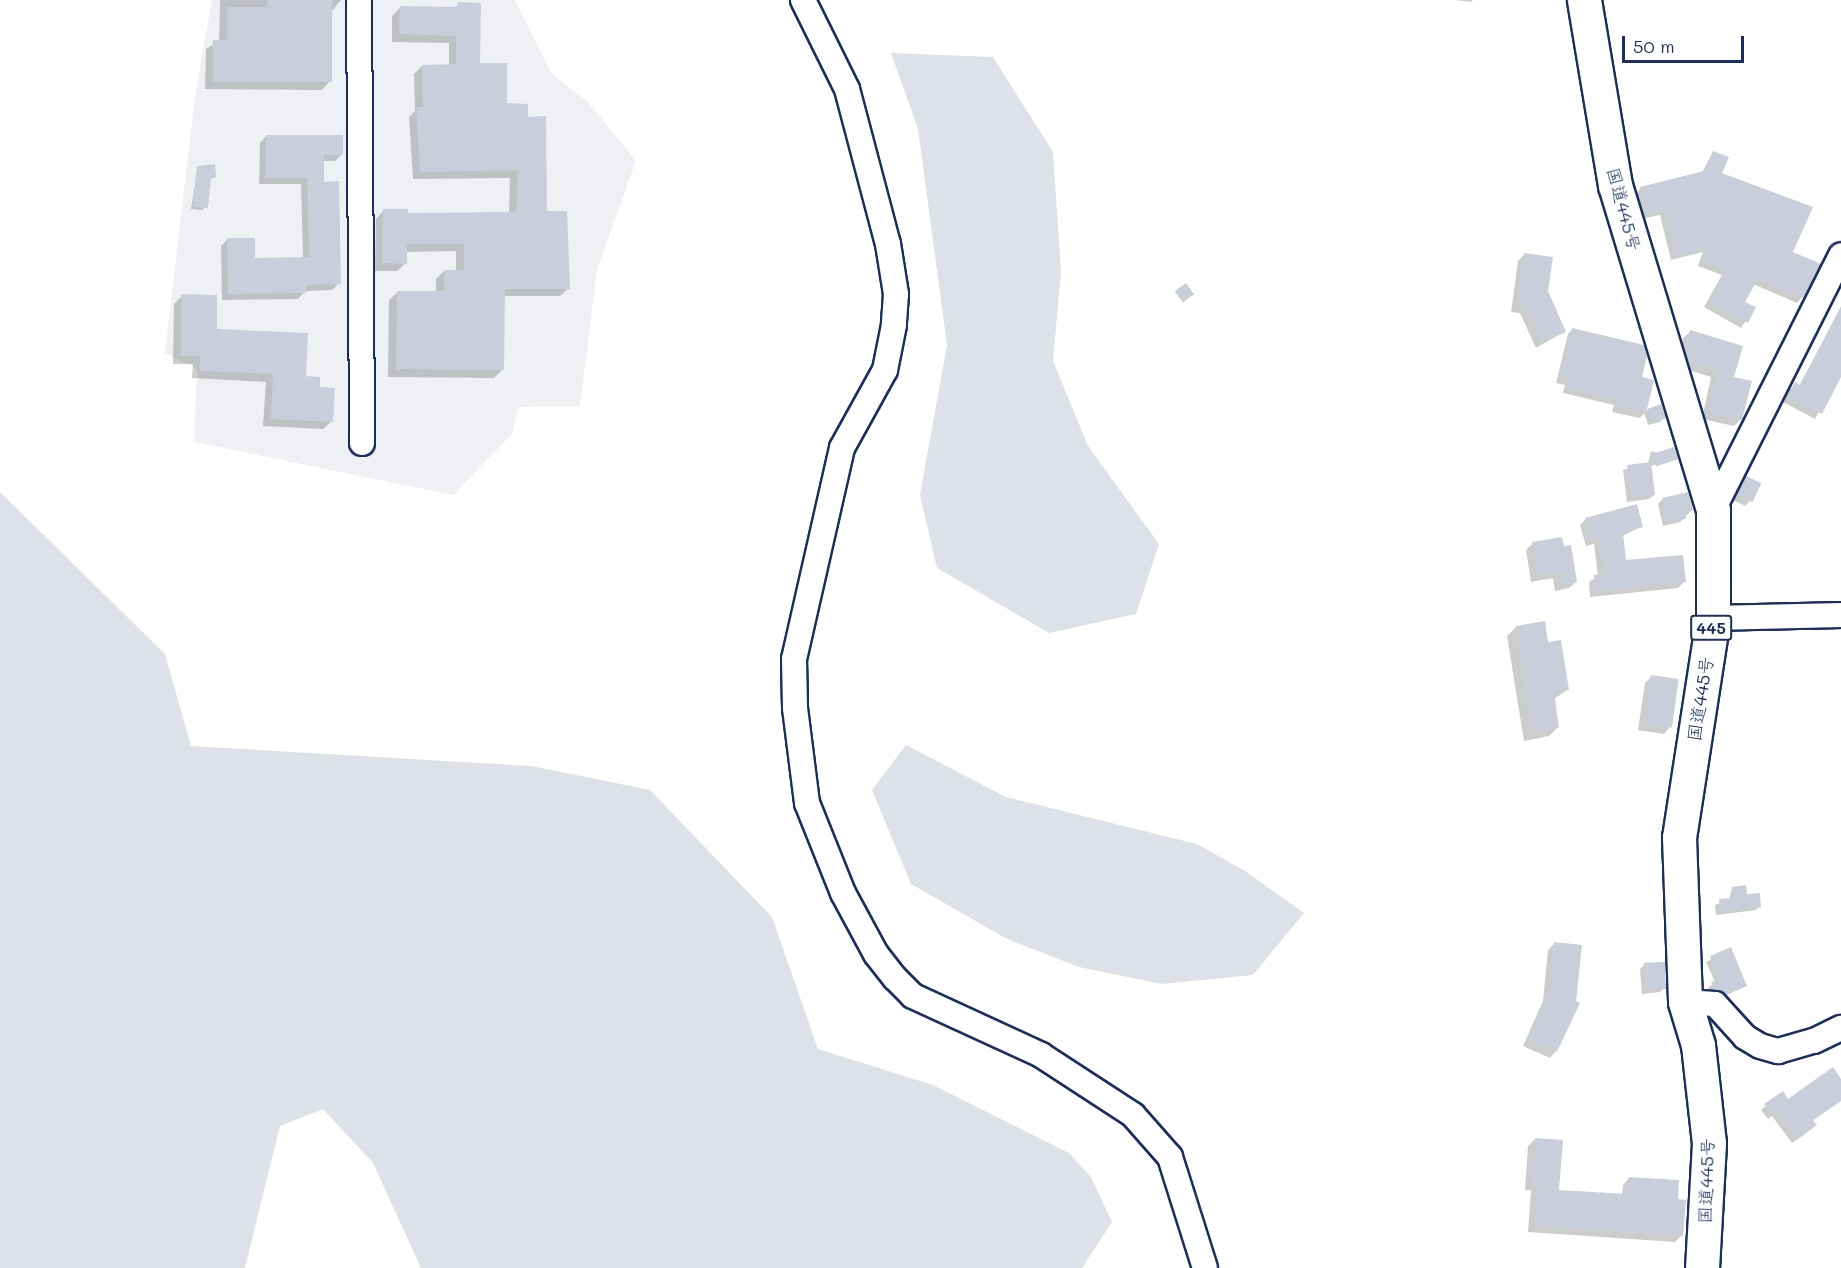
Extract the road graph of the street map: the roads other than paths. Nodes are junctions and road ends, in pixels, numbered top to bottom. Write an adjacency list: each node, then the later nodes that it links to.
1 (359, 0): 5 (street)
2 (803, 0): 11 (street)
3 (1584, 0): 6 (highway, 国道445号 / 445)
4 (1841, 255): 6 (street)
5 (362, 443)
6 (1713, 510): 8 (highway, 国道445号 / 445)
7 (1841, 615): 8 (street)
8 (1713, 618): 9 (highway, 国道445号 / 445)
9 (1686, 1002): 10 (street); 12 (highway, 国道445号 / 445)
10 (1841, 1028)
11 (1204, 1268)
12 (1702, 1268)

